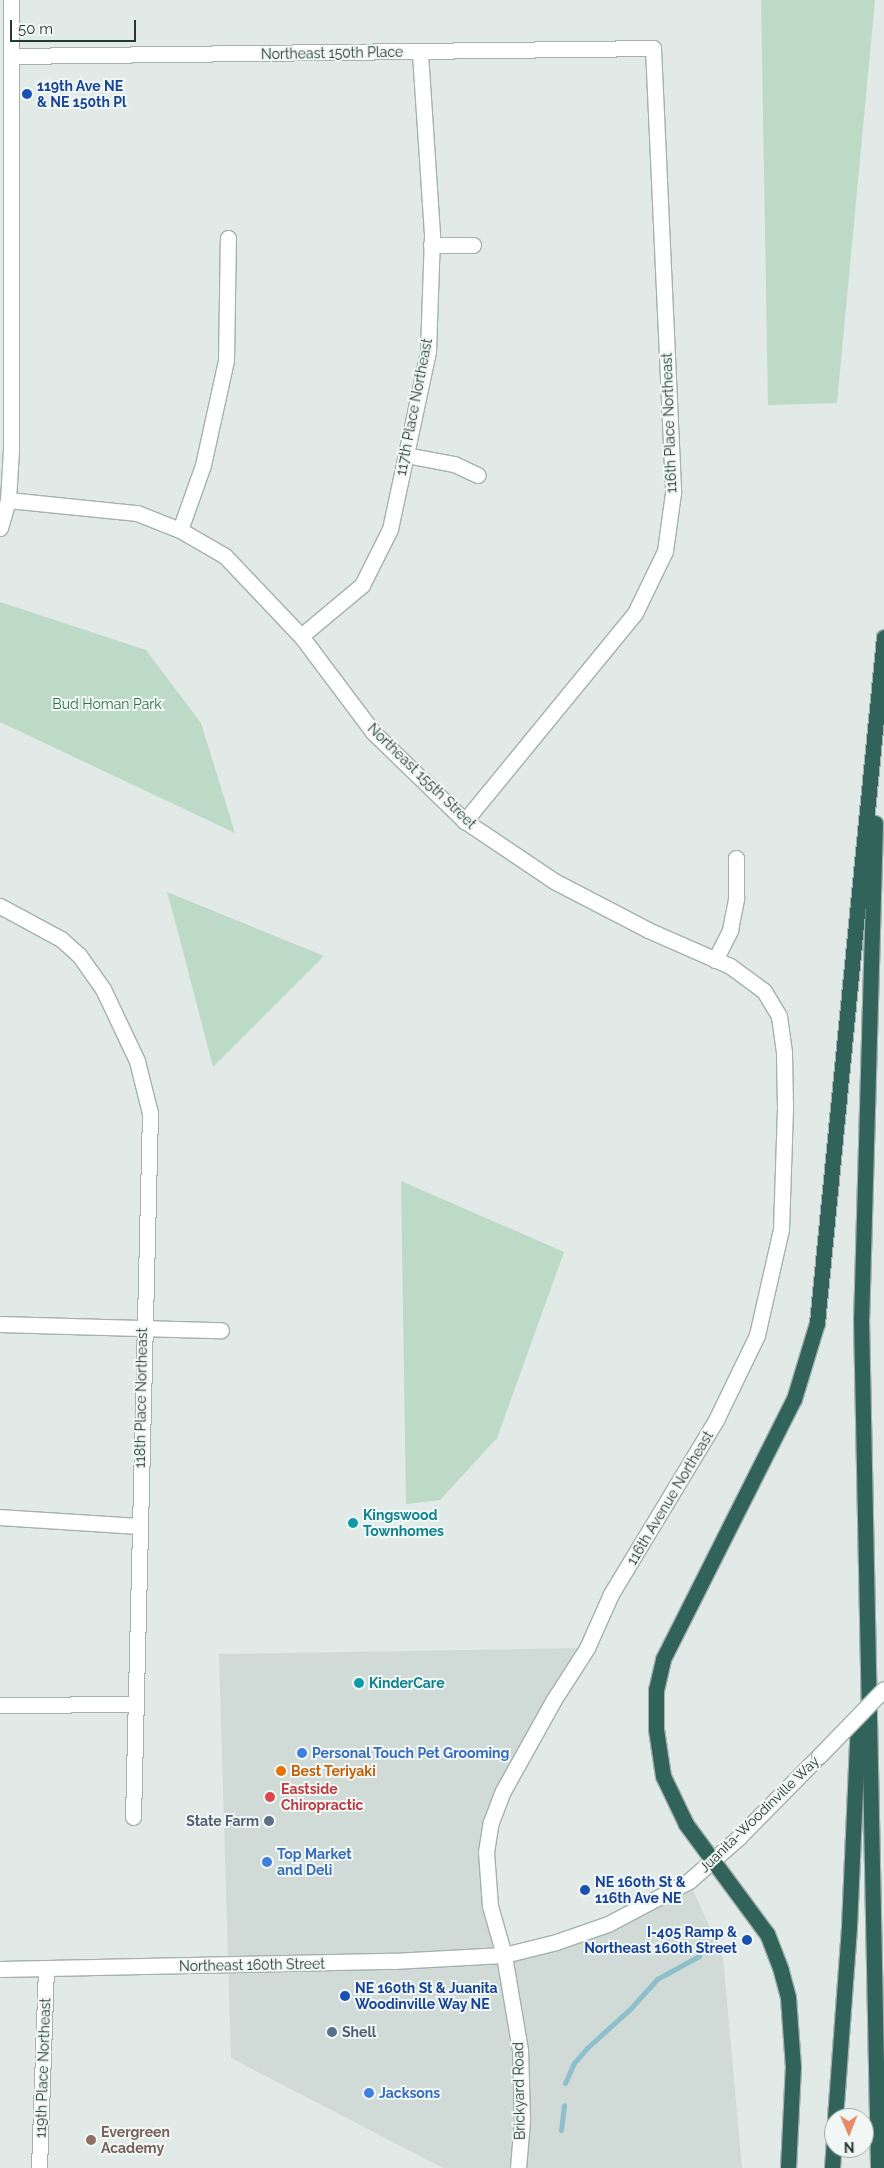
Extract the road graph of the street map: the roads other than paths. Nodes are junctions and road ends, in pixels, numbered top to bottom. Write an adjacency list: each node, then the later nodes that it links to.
1 (11, 0): 4 (street)
2 (653, 48): 3 (street, Northeast 150th Place); 17 (street, 116th Place Northeast)
3 (420, 52): 4 (street, Northeast 150th Place); 7 (street, 117th Place Northeast)
4 (11, 56): 5 (street)
5 (5, 237): 11 (street)
6 (228, 238): 13 (street)
7 (431, 245): 8 (street); 9 (street, 117th Place Northeast)
8 (473, 245)
9 (406, 454): 10 (street); 14 (street, 117th Place Northeast)
10 (478, 475)
11 (8, 500): 12 (street); 13 (street, Northeast 155th Street)
12 (0, 528)
13 (180, 530): 14 (street, Northeast 155th Street)
14 (301, 636): 17 (street, Northeast 155th Street)
15 (884, 637): 16 (highway)
16 (881, 671): 27 (highway); 32 (highway)
17 (465, 821): 20 (street, Northeast 155th Street)
18 (736, 858): 20 (street)
19 (0, 906): 23 (street, 118th Place Northeast)
20 (715, 960): 21 (street, Northeast 155th Street)
21 (779, 1016): 33 (street, 116th Avenue Northeast)
22 (0, 1324): 23 (street)
23 (143, 1327): 24 (street); 26 (street, 118th Place Northeast)
24 (221, 1330)
25 (0, 1517): 26 (street)
26 (138, 1526): 29 (street, 118th Place Northeast)
27 (864, 1586): 36 (highway); 40 (highway)
28 (884, 1689): 32 (street, Juanita-Woodinville Way, bridge)
29 (133, 1704): 30 (street); 31 (street, 118th Place Northeast)
30 (0, 1705)
31 (133, 1816)
32 (714, 1861): 33 (street, Juanita-Woodinville Way); 39 (highway)
33 (504, 1955): 34 (street, Northeast 160th Street); 38 (street, Brickyard Road)
34 (46, 1968): 35 (street, Northeast 160th Street); 37 (street, 119th Place Northeast)
35 (0, 1969)
36 (836, 2108)
37 (40, 2168)
38 (518, 2168)
39 (788, 2168)
40 (878, 2168)

